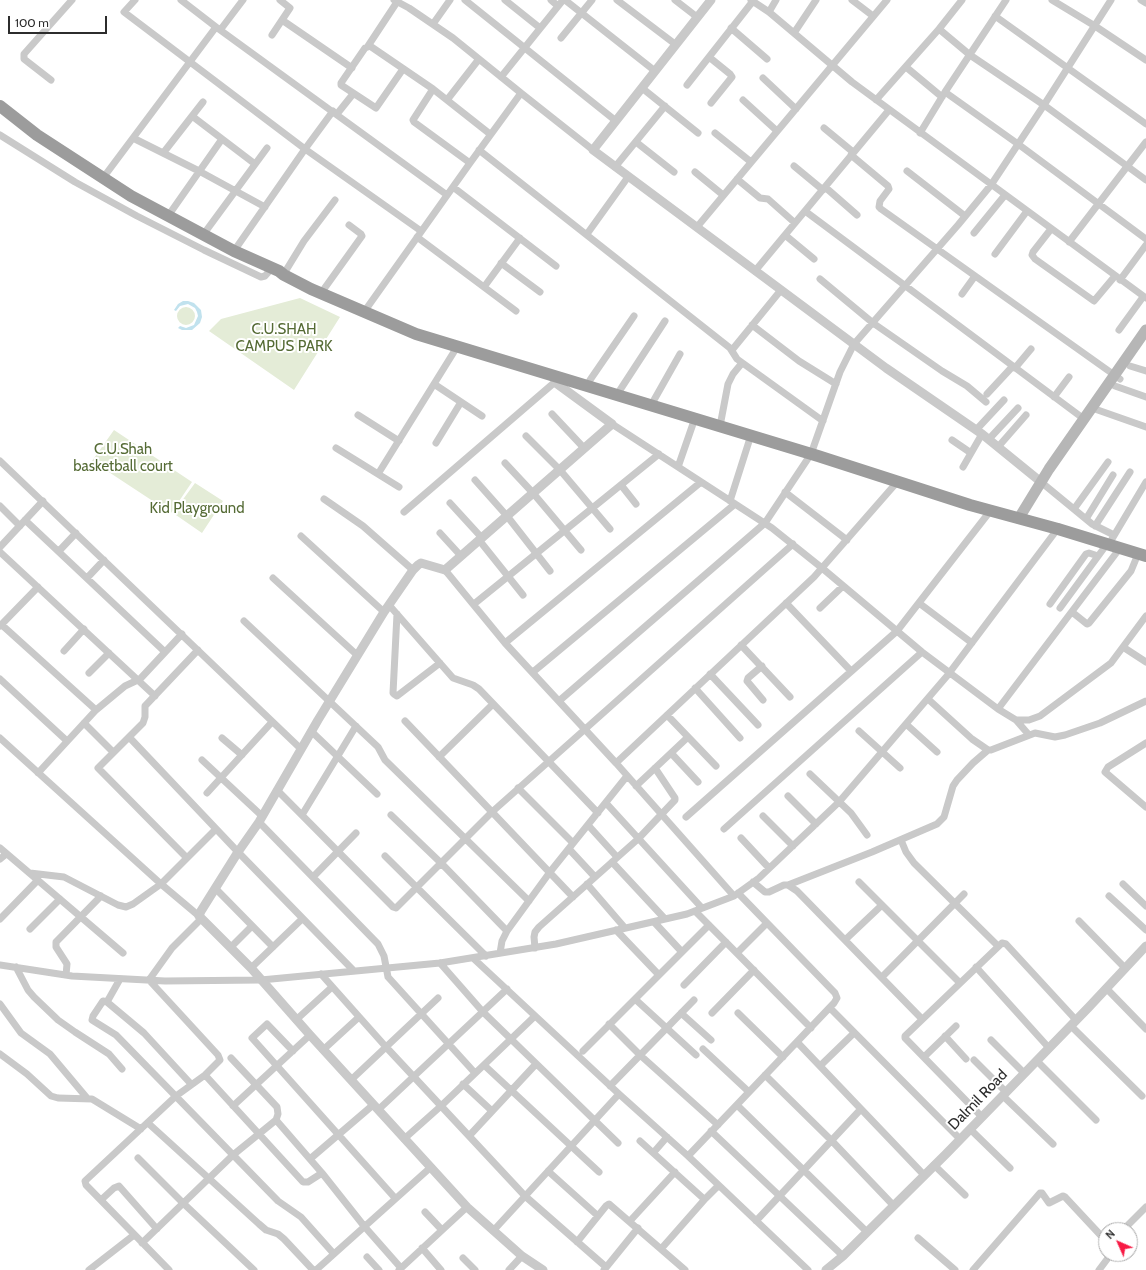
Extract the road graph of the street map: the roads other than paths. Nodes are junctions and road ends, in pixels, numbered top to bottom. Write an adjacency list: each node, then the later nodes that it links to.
1 (72, 0): 59 (street)
2 (135, 0): 50 (street)
3 (181, 0): 35 (street)
4 (242, 0): 35 (street)
5 (280, 0): 32 (street)
6 (450, 0): 33 (street)
7 (465, 0): 44 (street)
8 (505, 0): 36 (street)
9 (551, 0): 25 (street)
10 (592, 0): 28 (street)
11 (617, 0): 42 (street)
12 (675, 0): 31 (street)
13 (711, 0): 31 (street)
14 (752, 0): 27 (street); 37 (street)
15 (776, 0): 27 (street)
16 (816, 0): 39 (street)
17 (852, 0): 29 (street)
18 (887, 0): 29 (street)
19 (962, 0): 38 (street)
20 (1006, 0): 30 (street)
21 (1052, 0): 34 (street)
22 (1111, 0): 34 (street)
23 (1142, 0): 26 (street)
24 (396, 1): 33 (street); 43 (street)
25 (562, 2): 28 (street); 36 (street)
26 (1146, 3)
27 (768, 12): 39 (street)
28 (581, 13): 41 (street); 56 (street)
29 (873, 16): 51 (street)
30 (995, 16): 45 (street); 54 (street)
31 (697, 17): 42 (street)
32 (282, 20): 40 (street); 53 (street)
33 (432, 24): 47 (street)
34 (1095, 26): 49 (street); 54 (street)
35 (219, 28): 50 (street); 76 (street)
36 (540, 28): 44 (street)
37 (731, 28): 46 (street); 48 (street)
38 (939, 30): 45 (street); 52 (street)
39 (794, 33): 51 (street)
40 (272, 35)
41 (561, 38)
42 (675, 44): 56 (street)
43 (368, 46): 53 (street); 55 (street)
44 (524, 49): 57 (street); 78 (street)
45 (970, 55): 65 (street); 71 (street)
46 (709, 57): 60 (street); 70 (street)
47 (479, 59): 57 (street); 66 (street)
48 (767, 59)
49 (1146, 60)
50 (190, 61): 87 (street); 93 (street)
51 (832, 66): 68 (street); 74 (street)
52 (906, 67): 65 (street); 68 (street)
53 (352, 68): 63 (street)
54 (1068, 68): 71 (street); 79 (street)
55 (403, 69): 62 (street); 63 (street)
56 (655, 71): 61 (street)
57 (501, 77): 64 (street)
58 (763, 78): 74 (street)
59 (51, 80)
60 (687, 85)
61 (642, 88): 73 (street); 78 (street)
62 (433, 89): 66 (street); 99 (street)
63 (353, 94): 76 (street)
64 (521, 94): 84 (street); 95 (street)
65 (944, 95): 83 (street); 91 (street)
66 (447, 100): 84 (street)
67 (743, 100): 81 (street)
68 (876, 100): 75 (street)
69 (202, 102): 77 (street)
70 (711, 103)
71 (1044, 105): 91 (street); 102 (street)
72 (0, 106): 109 (highway)
73 (665, 106): 85 (street); 89 (street)
74 (796, 109): 81 (street)
75 (889, 110): 83 (street); 97 (street)
76 (335, 112): 93 (street); 116 (street)
77 (192, 116): 88 (street); 96 (street)
78 (616, 121): 95 (street)
79 (1146, 124)
80 (824, 128): 97 (street)
81 (777, 131): 98 (street)
82 (715, 133): 98 (street)
83 (920, 133): 112 (street)
84 (490, 134): 94 (street)
85 (698, 134)
86 (0, 135): 146 (street)
87 (133, 138): 96 (street); 109 (street)
88 (222, 139): 100 (street); 104 (street)
89 (636, 142): 103 (street); 106 (street)
90 (1146, 142): 102 (street)
91 (1018, 144): 112 (street); 120 (street)
92 (267, 148): 100 (street)
93 (305, 148): 121 (street); 133 (street)
94 (479, 150): 99 (street); 134 (street)
95 (594, 150): 103 (street)
96 (164, 152): 104 (street)
97 (852, 154): 114 (street); 140 (street)
98 (751, 162): 110 (street)
99 (470, 163): 113 (street)
100 (255, 164): 115 (street)
101 (794, 166): 114 (street)
102 (1128, 166): 111 (street); 120 (street)
103 (615, 167): 108 (street)
104 (199, 171): 115 (street); 125 (street)
105 (907, 171): 126 (street)
106 (674, 172)
107 (695, 172): 117 (street)
108 (628, 177): 129 (street); 134 (street)
109 (104, 178): 125 (highway)
110 (737, 179): 117 (street); 127 (street)
111 (1146, 180)
112 (991, 184): 118 (street); 126 (street)
113 (452, 187): 116 (street); 136 (street)
114 (824, 188): 122 (street); 124 (street)
115 (236, 191): 121 (street); 132 (street)
116 (447, 195): 133 (street)
117 (723, 195): 129 (street)
118 (1005, 195): 123 (street); 131 (street)
119 (335, 200): 146 (street)
120 (1099, 204): 137 (street); 138 (street)
121 (265, 207): 141 (street)
122 (805, 211): 127 (street); 151 (street)
123 (1027, 211): 130 (street); 142 (street)
124 (857, 215)
125 (168, 216): 132 (highway)
126 (965, 216): 140 (street)
127 (795, 223): 135 (street)
128 (349, 224): 153 (street)
129 (697, 227): 147 (street)
130 (1051, 229): 138 (street); 149 (street)
131 (974, 233)
132 (203, 234): 141 (highway)
133 (419, 234): 152 (street); 158 (street)
134 (587, 234): 170 (street)
135 (785, 235): 143 (street); 147 (street)
136 (520, 238): 144 (street); 145 (street)
137 (1146, 239)
138 (1069, 242): 149 (street)
139 (1146, 245): 149 (street)
140 (937, 248): 148 (street); 151 (street)
141 (234, 251): 146 (highway)
142 (995, 254)
143 (814, 258)
144 (501, 262): 152 (street); 155 (street)
145 (556, 266)
146 (279, 270): 153 (highway); 158 (highway)
147 (755, 271): 154 (street)
148 (976, 276): 156 (street); 179 (street)
149 (1118, 278): 157 (street)
150 (820, 279): 162 (street)
151 (906, 285): 162 (street); 174 (street)
152 (484, 287): 159 (street)
153 (324, 289): 158 (highway)
154 (781, 290): 163 (street); 167 (street)
155 (540, 292)
156 (962, 294)
157 (1145, 298): 164 (street)
158 (365, 310): 168 (highway); 178 (highway)
159 (516, 311)
160 (634, 316): 178 (street)
161 (665, 321): 182 (street)
162 (873, 323): 167 (street); 189 (street)
163 (752, 325): 170 (street); 181 (street)
164 (1119, 330)
165 (1146, 330): 179 (main road)
166 (1146, 342): 173 (main road)
167 (854, 344): 181 (street); 202 (street)
168 (457, 347): 177 (highway); 180 (street)
169 (1031, 349): 174 (street)
170 (732, 350): 172 (street)
171 (680, 354): 186 (street)
172 (742, 363): 198 (street); 200 (street)
173 (1130, 366): 175 (street); 179 (main road)
174 (1014, 367): 183 (street); 184 (street)
175 (1146, 371)
176 (1069, 377): 184 (street)
177 (557, 379): 196 (highway); 199 (street); 241 (street)
178 (590, 380): 182 (highway)
179 (1116, 380): 185 (street); 191 (main road)
180 (434, 384): 188 (street); 206 (street)
181 (836, 384): 198 (street)
182 (620, 390): 186 (highway)
183 (987, 394)
184 (1054, 397): 197 (street)
185 (1146, 397)
186 (654, 400): 200 (highway)
187 (1004, 400): 202 (street)
188 (461, 402): 195 (street); 207 (street)
189 (986, 402)
190 (1018, 408): 202 (street)
191 (1095, 408): 197 (main road); 201 (street); 223 (main road)
192 (358, 414): 206 (street)
193 (552, 414): 210 (street)
194 (1026, 415): 208 (street)
195 (482, 416)
196 (695, 418): 200 (highway); 217 (street)
197 (1084, 419): 223 (main road)
198 (823, 421): 211 (street)
199 (612, 424): 210 (street); 213 (street)
200 (721, 424): 203 (highway); 211 (highway)
201 (1146, 427)
202 (982, 434): 208 (street); 212 (street)
203 (751, 435): 211 (highway); 234 (street)
204 (526, 436): 219 (street)
205 (952, 440): 212 (street)
206 (399, 441): 221 (street)
207 (436, 443)
208 (998, 447): 223 (street)
209 (336, 448): 221 (street)
210 (584, 448): 219 (street)
211 (812, 451): 226 (highway); 230 (street); 242 (highway)
212 (971, 453): 218 (street)
213 (659, 454): 217 (street); 228 (street)
214 (0, 461): 233 (street)
215 (505, 462): 231 (street)
216 (1108, 462): 239 (street)
217 (678, 467): 225 (street)
218 (963, 467)
219 (560, 470): 231 (street); 238 (street)
220 (1130, 472): 248 (street)
221 (378, 474): 229 (street)
222 (1113, 475): 244 (street)
223 (1043, 479): 239 (street); 242 (main road)
224 (475, 480): 243 (street)
225 (701, 482): 234 (street); 292 (street)
226 (898, 482): 240 (highway); 255 (street)
227 (1146, 482): 256 (street)
228 (620, 485): 236 (street); 238 (street)
229 (399, 487)
230 (785, 492): 246 (street); 255 (street)
231 (533, 493): 243 (street); 250 (street)
232 (324, 499): 268 (street)
233 (43, 501): 245 (street); 251 (street)
234 (733, 502): 246 (street); 306 (street)
235 (450, 503): 254 (street)
236 (636, 504)
237 (0, 506): 245 (street)
238 (592, 508): 249 (street); 250 (street)
239 (1074, 509): 244 (street)
240 (991, 510): 242 (highway); 278 (street)
241 (404, 512)
242 (1020, 515): 247 (highway)
243 (507, 516): 254 (street); 262 (street)
244 (1086, 519): 248 (street)
245 (23, 523): 258 (street); 260 (street)
246 (765, 523): 257 (street); 318 (street)
247 (1059, 526): 256 (highway); 293 (street)
248 (1095, 526): 256 (street)
249 (610, 529)
250 (564, 530): 259 (street); 262 (street)
251 (76, 533): 260 (street); 266 (street)
252 (440, 533): 264 (street)
253 (300, 536): 281 (street)
254 (480, 539): 264 (street); 271 (street)
255 (847, 540): 267 (street)
256 (1112, 543): 263 (highway); 265 (street); 284 (street)
257 (793, 544): 267 (street); 331 (street)
258 (0, 547)
259 (581, 550)
260 (59, 551): 272 (street)
261 (0, 552): 275 (street)
262 (536, 553): 270 (street); 271 (street)
263 (1143, 553): 284 (street)
264 (461, 556): 269 (street)
265 (1098, 556): 280 (street); 283 (street)
266 (104, 560): 272 (street); 291 (street)
267 (822, 568): 274 (street); 277 (street)
268 (413, 570): 269 (street); 281 (street)
269 (446, 570): 279 (street)
270 (550, 571)
271 (508, 576): 276 (street); 279 (street)
272 (87, 578): 298 (street)
273 (273, 578): 301 (street)
274 (843, 586): 282 (street); 290 (street)
275 (38, 587): 288 (street); 289 (street)
276 (523, 595)
277 (786, 603): 294 (street); 305 (street)
278 (919, 603): 290 (street); 293 (street)
279 (474, 604): 292 (street)
280 (1050, 604)
281 (386, 608): 285 (street); 301 (street)
282 (820, 608)
283 (1060, 608)
284 (1072, 612): 322 (street)
285 (397, 614): 303 (street); 303 (street)
286 (1146, 617): 295 (street)
287 (244, 621): 317 (street)
288 (1, 625): 321 (street)
289 (84, 629): 297 (street); 300 (street)
290 (897, 631): 299 (street); 305 (street)
291 (182, 634): 296 (street); 298 (street)
292 (505, 643): 306 (street)
293 (972, 643): 308 (street)
294 (741, 644): 304 (street); 309 (street)
295 (1123, 647): 302 (street); 324 (street)
296 (198, 650): 313 (street); 325 (street)
297 (64, 651)
298 (165, 652): 311 (street)
299 (922, 652): 308 (street); 382 (street)
300 (109, 653): 307 (street); 311 (street)
301 (358, 655): 317 (street)
302 (1146, 662)
303 (440, 663): 320 (street)
304 (762, 666): 314 (street); 316 (street)
305 (851, 671): 377 (street)
306 (533, 672): 318 (street)
307 (89, 673)
308 (949, 673): 315 (street); 322 (street)
309 (710, 674): 312 (street); 329 (street)
310 (0, 679): 340 (street)
311 (139, 680): 313 (street); 321 (street)
312 (695, 688): 323 (street); 339 (street)
313 (155, 696): 335 (street)
314 (790, 697)
315 (928, 699): 328 (street); 343 (street)
316 (763, 700)
317 (329, 701): 330 (street); 332 (street)
318 (559, 701): 331 (street)
319 (1146, 701): 334 (street)
320 (493, 704): 350 (street); 352 (street)
321 (96, 710): 327 (street)
322 (998, 710): 324 (street)
323 (667, 715): 336 (street); 353 (street)
324 (1016, 720): 334 (street)
325 (272, 722): 342 (street); 348 (street)
326 (404, 722): 350 (street)
327 (84, 723): 340 (street); 345 (street)
328 (906, 724): 344 (street); 346 (street)
329 (758, 725)
330 (356, 726): 349 (street); 385 (street)
331 (584, 729): 352 (street); 353 (street)
332 (311, 731): 342 (street); 349 (street)
333 (859, 731): 344 (street)
334 (1029, 735): 343 (street)
335 (129, 737): 345 (street); 381 (street)
336 (688, 737): 347 (street); 354 (street)
337 (0, 738): 357 (street)
338 (222, 738): 348 (street)
339 (740, 738)
340 (67, 740): 357 (street)
341 (1146, 743): 370 (street)
342 (301, 749): 364 (street)
343 (988, 750): 388 (street)
344 (882, 751): 356 (street); 368 (street)
345 (113, 752): 395 (street)
346 (937, 752)
347 (671, 753): 355 (street); 361 (street)
348 (242, 755): 360 (street)
349 (338, 756): 366 (street); 373 (street)
350 (439, 757): 371 (street)
351 (202, 760): 360 (street)
352 (548, 761): 363 (street); 372 (street)
353 (616, 763): 359 (street)
354 (716, 766)
355 (655, 768): 362 (street); 375 (street)
356 (900, 768)
357 (38, 773): 407 (street)
358 (810, 774): 368 (street)
359 (627, 776): 362 (street); 369 (street)
360 (221, 778): 365 (street); 378 (street)
361 (698, 782)
362 (636, 786): 375 (street)
363 (518, 788): 371 (street); 389 (street)
364 (277, 790): 373 (street); 378 (street)
365 (208, 793)
366 (377, 794)
367 (788, 796): 379 (street)
368 (839, 802): 379 (street); 384 (street)
369 (606, 803): 372 (street); 387 (street)
370 (1146, 807)
371 (492, 812): 385 (street); 400 (street)
372 (598, 813): 380 (street)
373 (302, 815): 393 (street)
374 (391, 815): 398 (street)
375 (662, 815): 387 (street); 413 (street)
376 (763, 816): 390 (street)
377 (686, 817)
378 (261, 819): 392 (street); 402 (street)
379 (816, 824): 390 (street)
380 (588, 825): 389 (street); 397 (street)
381 (216, 829): 392 (street); 395 (street)
382 (724, 829)
383 (356, 833): 393 (street)
384 (867, 835)
385 (466, 838): 398 (street); 419 (street)
386 (741, 838): 399 (street)
387 (638, 839): 397 (street); 423 (street)
388 (901, 840): 410 (street); 420 (street)
389 (571, 846): 400 (street); 403 (street)
390 (793, 846): 399 (street)
391 (3, 851): 396 (street); 401 (street)
392 (238, 852): 412 (street); 427 (street)
393 (338, 852): 402 (street); 411 (street)
394 (385, 856): 411 (street)
395 (187, 858): 407 (street)
396 (0, 859)
397 (615, 859): 403 (street); 428 (street)
398 (441, 863): 411 (street); 438 (street)
399 (769, 868): 405 (street)
400 (550, 872): 417 (street); 419 (street)
401 (30, 873): 404 (street); 415 (street)
402 (313, 877): 458 (street)
403 (595, 877): 408 (street)
404 (38, 880): 418 (street); 426 (street)
405 (753, 882): 410 (street); 413 (street)
406 (859, 882): 421 (street)
407 (161, 884): 415 (street); 425 (street)
408 (587, 884): 417 (street); 434 (street)
409 (1123, 884): 422 (street)
410 (788, 885): 439 (street)
411 (417, 887): 451 (street)
412 (216, 889): 425 (street); 433 (street)
413 (736, 894): 423 (street); 431 (street)
414 (964, 894): 420 (street)
415 (101, 896): 424 (street)
416 (1109, 896): 437 (street)
417 (573, 897): 446 (street)
418 (60, 899): 424 (street); 435 (street)
419 (529, 901): 438 (street)
420 (955, 904): 440 (street); 442 (street)
421 (882, 905): 439 (street); 440 (street)
422 (1146, 906)
423 (698, 910): 428 (street); 432 (street)
424 (81, 917): 448 (street); 463 (street)
425 (200, 918): 445 (street); 467 (street)
426 (0, 919)
427 (302, 919): 444 (street); 461 (street)
428 (665, 919): 430 (street)
429 (1079, 921): 459 (street)
430 (654, 922): 434 (street); 447 (street)
431 (767, 923): 450 (street); 479 (street)
432 (709, 925): 441 (street); 447 (street)
433 (252, 926): 444 (street); 445 (street)
434 (625, 928): 436 (street)
435 (30, 929)
436 (616, 930): 446 (street); 464 (street)
437 (1146, 930)
438 (507, 931): 449 (street)
439 (845, 940): 465 (street)
440 (918, 941): 465 (street); 469 (street)
441 (726, 942): 450 (street); 470 (street)
442 (998, 946): 456 (street); 489 (street)
443 (1146, 946): 459 (street, Dalmil Road)
444 (273, 947): 457 (street)
445 (231, 948): 457 (street)
446 (535, 948): 449 (street)
447 (682, 952): 464 (street)
448 (123, 953)
449 (500, 953): 451 (street)
450 (737, 953): 460 (street)
451 (486, 956): 452 (street)
452 (473, 958): 453 (street); 473 (street)
453 (440, 963): 458 (street); 480 (street)
454 (0, 965): 455 (street)
455 (16, 967): 463 (street); 520 (street)
456 (976, 967): 469 (street); 504 (street)
457 (251, 968): 468 (street)
458 (386, 968): 461 (street); 484 (street)
459 (1126, 968): 472 (street, Dalmil Road)
460 (754, 970): 482 (street); 493 (street)
461 (354, 971): 462 (street)
462 (321, 974): 468 (street); 471 (street)
463 (66, 975): 466 (street)
464 (659, 975): 475 (street)
465 (882, 977): 487 (street)
466 (120, 979): 467 (street); 477 (street)
467 (149, 980): 468 (street); 523 (street)
468 (261, 980): 488 (street)
469 (960, 983): 487 (street)
470 (684, 985)
471 (332, 987): 486 (street); 488 (street)
472 (1106, 988): 489 (street, Dalmil Road); 494 (street)
473 (507, 989): 480 (street); 485 (street)
474 (438, 998): 484 (street)
475 (635, 999): 490 (street); 492 (street)
476 (694, 1000): 481 (street)
477 (107, 1002): 527 (street); 535 (street)
478 (0, 1004): 537 (street)
479 (830, 1008): 493 (street); 495 (street)
480 (483, 1012): 498 (street); 502 (street)
481 (681, 1013): 492 (street); 499 (street)
482 (712, 1013)
483 (738, 1013): 512 (street)
484 (421, 1014): 502 (street); 503 (street)
485 (535, 1016): 498 (street); 530 (street)
486 (359, 1017): 503 (street); 506 (street)
487 (922, 1019): 513 (street)
488 (296, 1020): 496 (street)
489 (1074, 1023): 504 (street, Dalmil Road); 536 (street)
490 (610, 1024): 508 (street); 510 (street)
491 (956, 1026): 497 (street)
492 (666, 1028): 510 (street); 511 (street)
493 (811, 1028): 501 (street)
494 (1146, 1028)
495 (854, 1033): 519 (street); 558 (street)
496 (310, 1035): 506 (street); 507 (street)
497 (945, 1036): 513 (street); 534 (street)
498 (511, 1040): 516 (street); 517 (street)
499 (711, 1040)
500 (991, 1040): 522 (street)
501 (797, 1042): 512 (street); 519 (street)
502 (448, 1044): 521 (street); 525 (street)
503 (386, 1047): 525 (street); 526 (street)
504 (1049, 1048): 515 (street, Dalmil Road)
505 (702, 1049): 532 (street)
506 (323, 1050): 526 (street)
507 (293, 1051): 518 (street); 518 (street)
508 (583, 1051)
509 (0, 1054): 537 (street)
510 (640, 1054): 530 (street); 549 (street)
511 (696, 1055)
512 (783, 1056): 524 (street)
513 (924, 1057): 544 (street)
514 (231, 1058): 529 (street)
515 (1037, 1061): 522 (street, Dalmil Road); 546 (street)
516 (536, 1064): 531 (street); 547 (street)
517 (484, 1065): 521 (street); 531 (street)
518 (277, 1066): 529 (street); 553 (street)
519 (820, 1066): 542 (street)
520 (122, 1069)
521 (475, 1073): 528 (street)
522 (1024, 1074): 534 (street, Dalmil Road)
523 (204, 1075): 527 (street); 539 (street)
524 (765, 1075): 532 (street); 559 (street)
525 (413, 1077): 540 (street); 541 (street)
526 (351, 1080): 541 (street)
527 (191, 1084): 535 (street)
528 (463, 1084): 540 (street); 543 (street)
529 (256, 1085): 539 (street); 545 (street)
530 (610, 1086): 533 (street)
531 (512, 1090): 543 (street); 563 (street)
532 (749, 1092): 538 (street)
533 (619, 1094): 547 (street); 556 (street)
534 (1004, 1094): 544 (street, Dalmil Road); 562 (street)
535 (176, 1096): 548 (street); 565 (street)
536 (1142, 1096)
537 (87, 1098): 550 (street)
538 (737, 1105): 549 (street); 572 (street)
539 (233, 1106): 554 (street)
540 (441, 1106): 555 (street); 557 (street)
541 (376, 1107): 553 (street); 557 (street)
542 (861, 1109): 559 (street); 577 (street)
543 (492, 1111): 555 (street)
544 (982, 1117): 551 (street, Dalmil Road)
545 (276, 1120): 554 (street); 568 (street)
546 (1096, 1120)
547 (594, 1121): 561 (street); 563 (street)
548 (148, 1123): 550 (street); 578 (street)
549 (718, 1125): 552 (street)
550 (141, 1129): 585 (street)
551 (970, 1129): 558 (street, Dalmil Road); 571 (street)
552 (711, 1132): 566 (street); 582 (street)
553 (339, 1134): 568 (street); 583 (street)
554 (259, 1135): 565 (street); 576 (street)
555 (469, 1136): 581 (street)
556 (667, 1137): 564 (street); 566 (street)
557 (404, 1139): 570 (street)
558 (960, 1139): 569 (street, Dalmil Road)
559 (830, 1140): 572 (street); 587 (street)
560 (640, 1141): 564 (street)
561 (618, 1143)
562 (1053, 1144)
563 (571, 1146): 573 (street); 574 (street)
564 (654, 1152): 575 (street)
565 (233, 1155): 578 (street); 608 (street)
566 (688, 1156): 579 (street)
567 (138, 1158): 586 (street)
568 (310, 1158): 576 (street)
569 (934, 1165): 577 (street, Dalmil Road); 580 (street)
570 (431, 1167): 583 (street); 588 (street)
571 (1010, 1168)
572 (805, 1170): 582 (street); 600 (street)
573 (548, 1171): 581 (street); 591 (street)
574 (599, 1172)
575 (675, 1172): 584 (street); 592 (street)
576 (322, 1173): 595 (street)
577 (924, 1175): 587 (street, Dalmil Road)
578 (209, 1179): 586 (street); 618 (street)
579 (718, 1186): 584 (street); 593 (street)
580 (965, 1195)
581 (524, 1196): 599 (street); 604 (street)
582 (780, 1197): 593 (street); 610 (street)
583 (395, 1198): 595 (street)
584 (705, 1199): 607 (street)
585 (101, 1200): 596 (street); 602 (street)
586 (183, 1203): 596 (street); 617 (street)
587 (894, 1206): 600 (street, Dalmil Road)
588 (467, 1207): 598 (street); 599 (street)
589 (1146, 1207): 594 (street)
590 (425, 1212): 598 (street)
591 (598, 1216): 592 (street); 604 (street)
592 (630, 1221): 597 (street)
593 (756, 1221): 626 (street)
594 (1131, 1222)
595 (364, 1226): 608 (street); 615 (street)
596 (157, 1228): 605 (street)
597 (638, 1228): 607 (street); 616 (street)
598 (442, 1230): 606 (street)
599 (493, 1231): 609 (street)
600 (867, 1232): 610 (street, Dalmil Road)
601 (1098, 1233): 629 (street)
602 (134, 1235): 605 (street); 613 (street)
603 (918, 1238): 628 (street)
604 (576, 1242): 616 (street)
605 (142, 1243): 614 (street)
606 (422, 1248): 615 (street); 621 (street)
607 (661, 1249): 625 (street)
608 (334, 1254): 619 (street)
609 (522, 1256): 623 (street); 624 (street)
610 (843, 1256): 627 (street, Dalmil Road)
611 (367, 1257): 620 (street)
612 (463, 1258): 622 (street)
613 (92, 1269)
614 (165, 1269)
615 (400, 1269)
616 (605, 1269)
617 (254, 1270)
618 (313, 1270)
619 (316, 1270)
620 (379, 1270)
621 (441, 1270)
622 (475, 1270)
623 (508, 1270)
624 (543, 1270)
625 (685, 1270)
626 (808, 1270)
627 (826, 1270)
628 (955, 1270)
629 (973, 1270)

